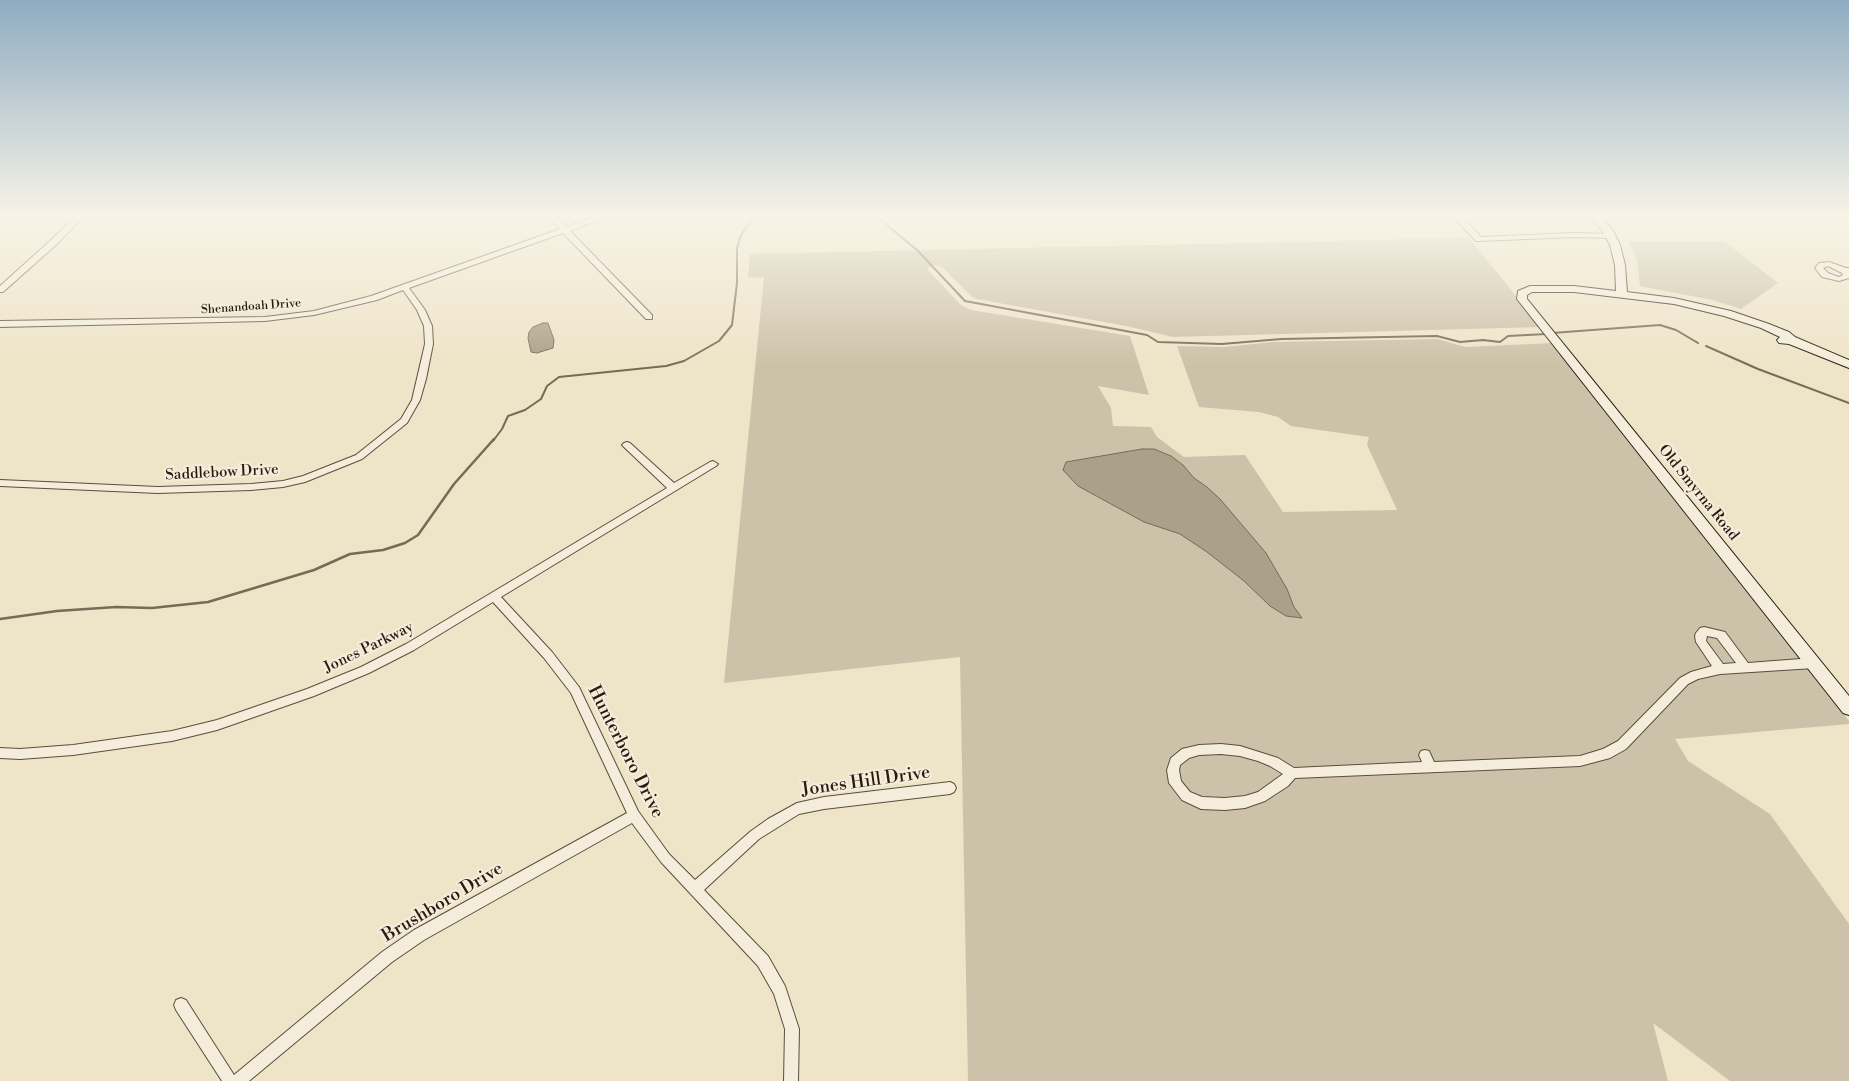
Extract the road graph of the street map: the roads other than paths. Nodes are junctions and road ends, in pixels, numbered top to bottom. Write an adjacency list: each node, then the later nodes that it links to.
1 (28, 265): 6 (street)
2 (465, 265): 5 (street, Shenandoah Drive)
3 (599, 265): 8 (street)
4 (1619, 265): 7 (street)
5 (404, 288): 9 (street, Shenandoah Drive); 14 (street, Saddlebow Drive)
6 (0, 290)
7 (1622, 295): 10 (street); 17 (street, Old Smyrna Road)
8 (649, 317)
9 (0, 324)
10 (1791, 340): 11 (street)
11 (1849, 364)
12 (628, 445): 15 (street)
13 (713, 464): 15 (street, Jones Parkway)
14 (0, 483)
15 (673, 488): 16 (street, Jones Parkway)
16 (494, 596): 21 (street, Jones Parkway); 26 (street, Hunterboro Drive)
17 (1814, 663): 18 (street); 20 (street, Old Smyrna Road)
18 (1746, 668): 19 (street); 19 (street)
19 (1720, 669): 23 (street)
20 (1849, 708)
21 (0, 753)
22 (1425, 755): 23 (street)
23 (1430, 767): 24 (street)
24 (1292, 773): 24 (street)
25 (950, 788): 27 (street, Jones Hill Drive)
26 (634, 815): 27 (street, Hunterboro Drive); 30 (street, Brushboro Drive)
27 (695, 889): 31 (street, Hunterboro Drive)
28 (182, 1005): 29 (street)
29 (230, 1081)
30 (238, 1081)
31 (791, 1081)

